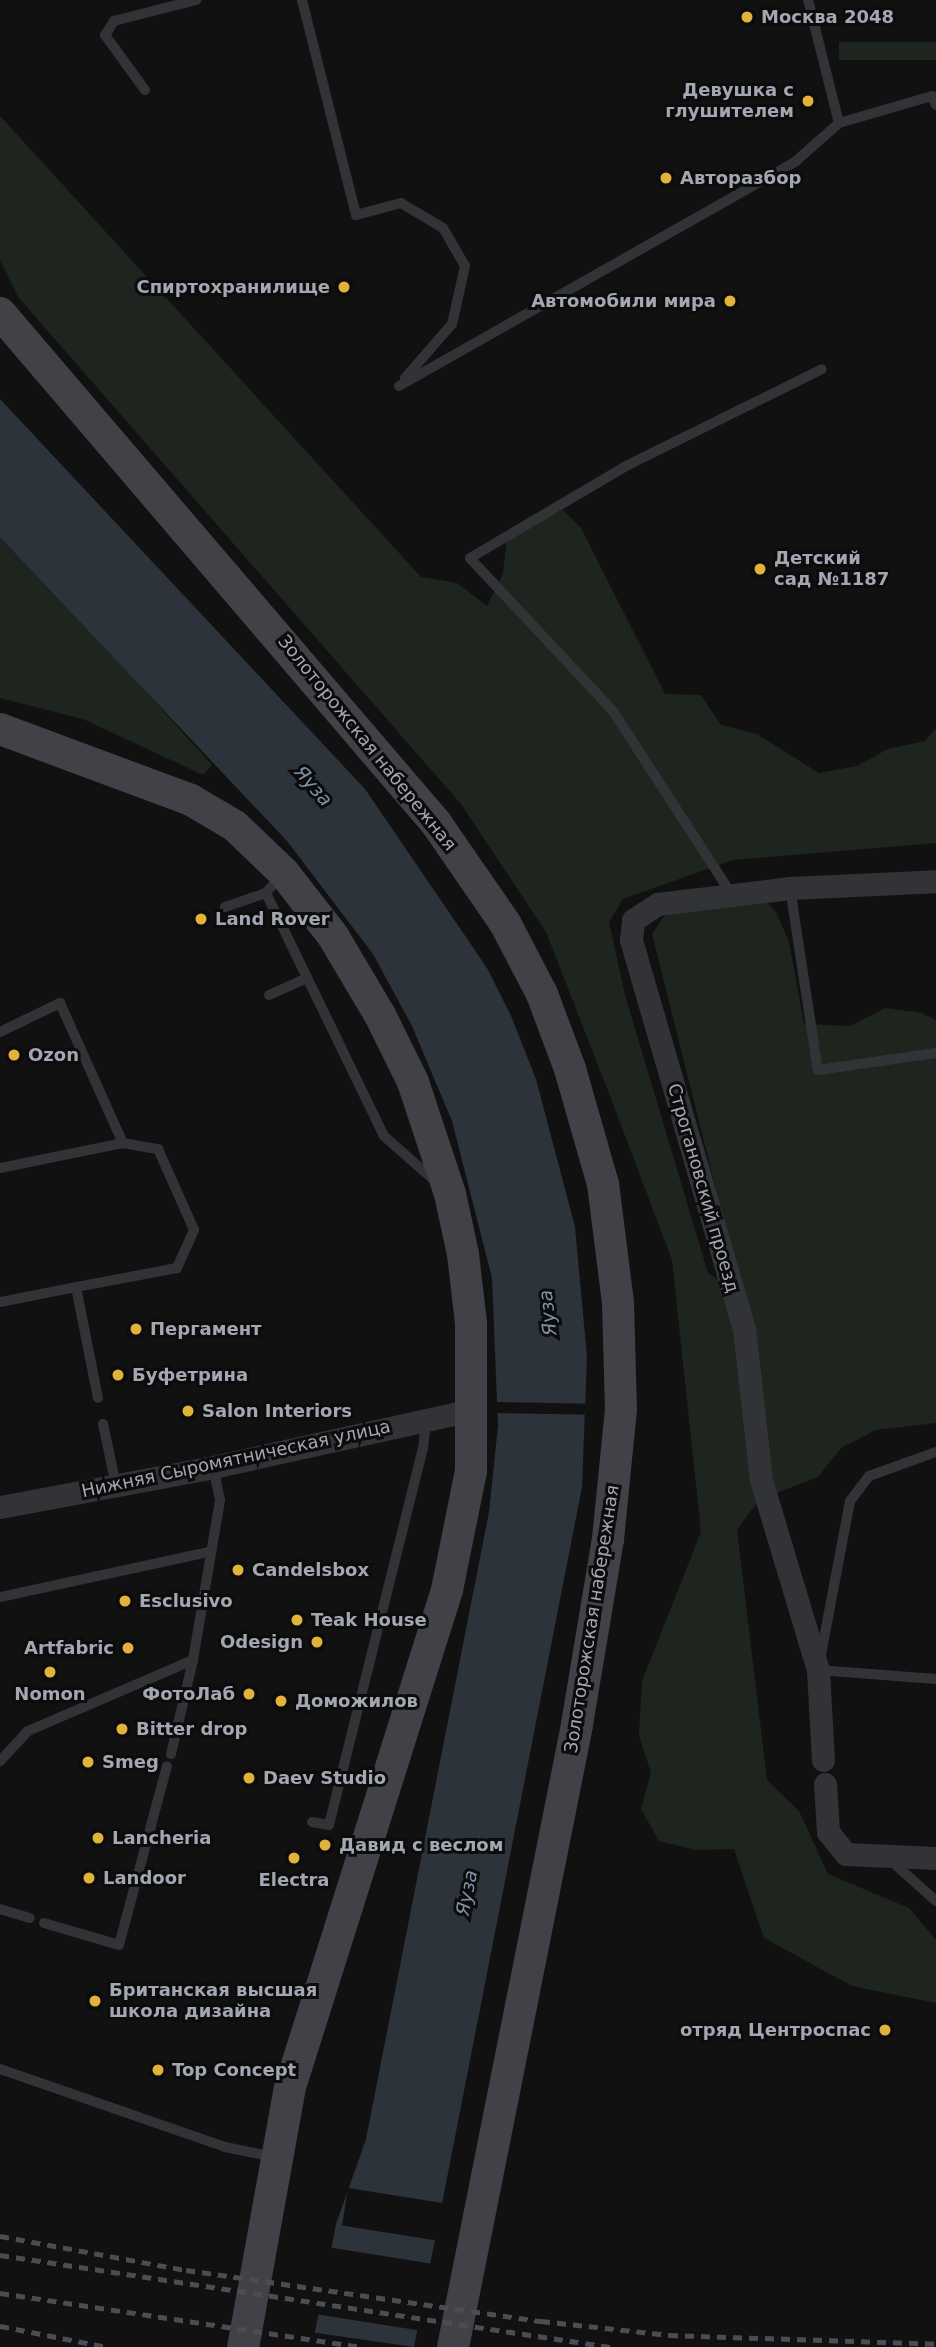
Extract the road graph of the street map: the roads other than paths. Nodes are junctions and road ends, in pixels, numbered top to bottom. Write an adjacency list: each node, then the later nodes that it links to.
1 (196, 0): 4 (lane)
2 (302, 0): 6 (lane)
3 (808, 0): 6 (lane)
4 (145, 90)
5 (935, 99): 6 (lane)
6 (839, 123)
7 (0, 313): 52 (main road, Золоторожская набережная)
8 (822, 369): 13 (lane)
9 (3, 734): 11 (main road)
10 (936, 881): 12 (street, Строгановский проезд)
11 (275, 883): 14 (lane); 15 (lane); 21 (main road)
12 (790, 888): 13 (street, Строгановский проезд); 18 (lane)
13 (732, 895): 35 (street, Строгановский проезд)
14 (225, 907)
15 (305, 979): 16 (lane); 21 (lane)
16 (269, 995)
17 (0, 1032): 19 (lane)
18 (936, 1053)
19 (123, 1143): 20 (lane); 22 (lane)
20 (0, 1168)
21 (450, 1194): 25 (main road)
22 (76, 1287): 23 (lane); 24 (lane)
23 (0, 1302)
24 (98, 1398)
25 (472, 1410): 26 (street, Нижняя Сыромятническая улица); 50 (main road)
26 (426, 1419): 29 (street, Нижняя Сыромятническая улица); 42 (lane)
27 (103, 1424): 30 (lane)
28 (936, 1451): 35 (lane)
29 (213, 1467): 30 (street, Нижняя Сыромятническая улица); 32 (lane)
30 (116, 1485): 31 (street, Нижняя Сыромятническая улица)
31 (0, 1507)
32 (209, 1552): 33 (lane); 34 (lane)
33 (0, 1597)
34 (193, 1660): 37 (lane); 39 (lane)
35 (818, 1670): 36 (lane); 38 (street, Строгановский проезд)
36 (936, 1679)
37 (171, 1754)
38 (823, 1760)
39 (0, 1761)
40 (167, 1766): 48 (lane)
41 (825, 1784): 43 (street)
42 (312, 1822)
43 (886, 1856): 44 (street); 45 (lane)
44 (936, 1858)
45 (936, 1901)
46 (0, 1909): 47 (lane)
47 (30, 1918)
48 (44, 1923)
49 (0, 2069): 50 (lane)
50 (274, 2158): 51 (main road)
51 (243, 2347)
52 (453, 2347)

